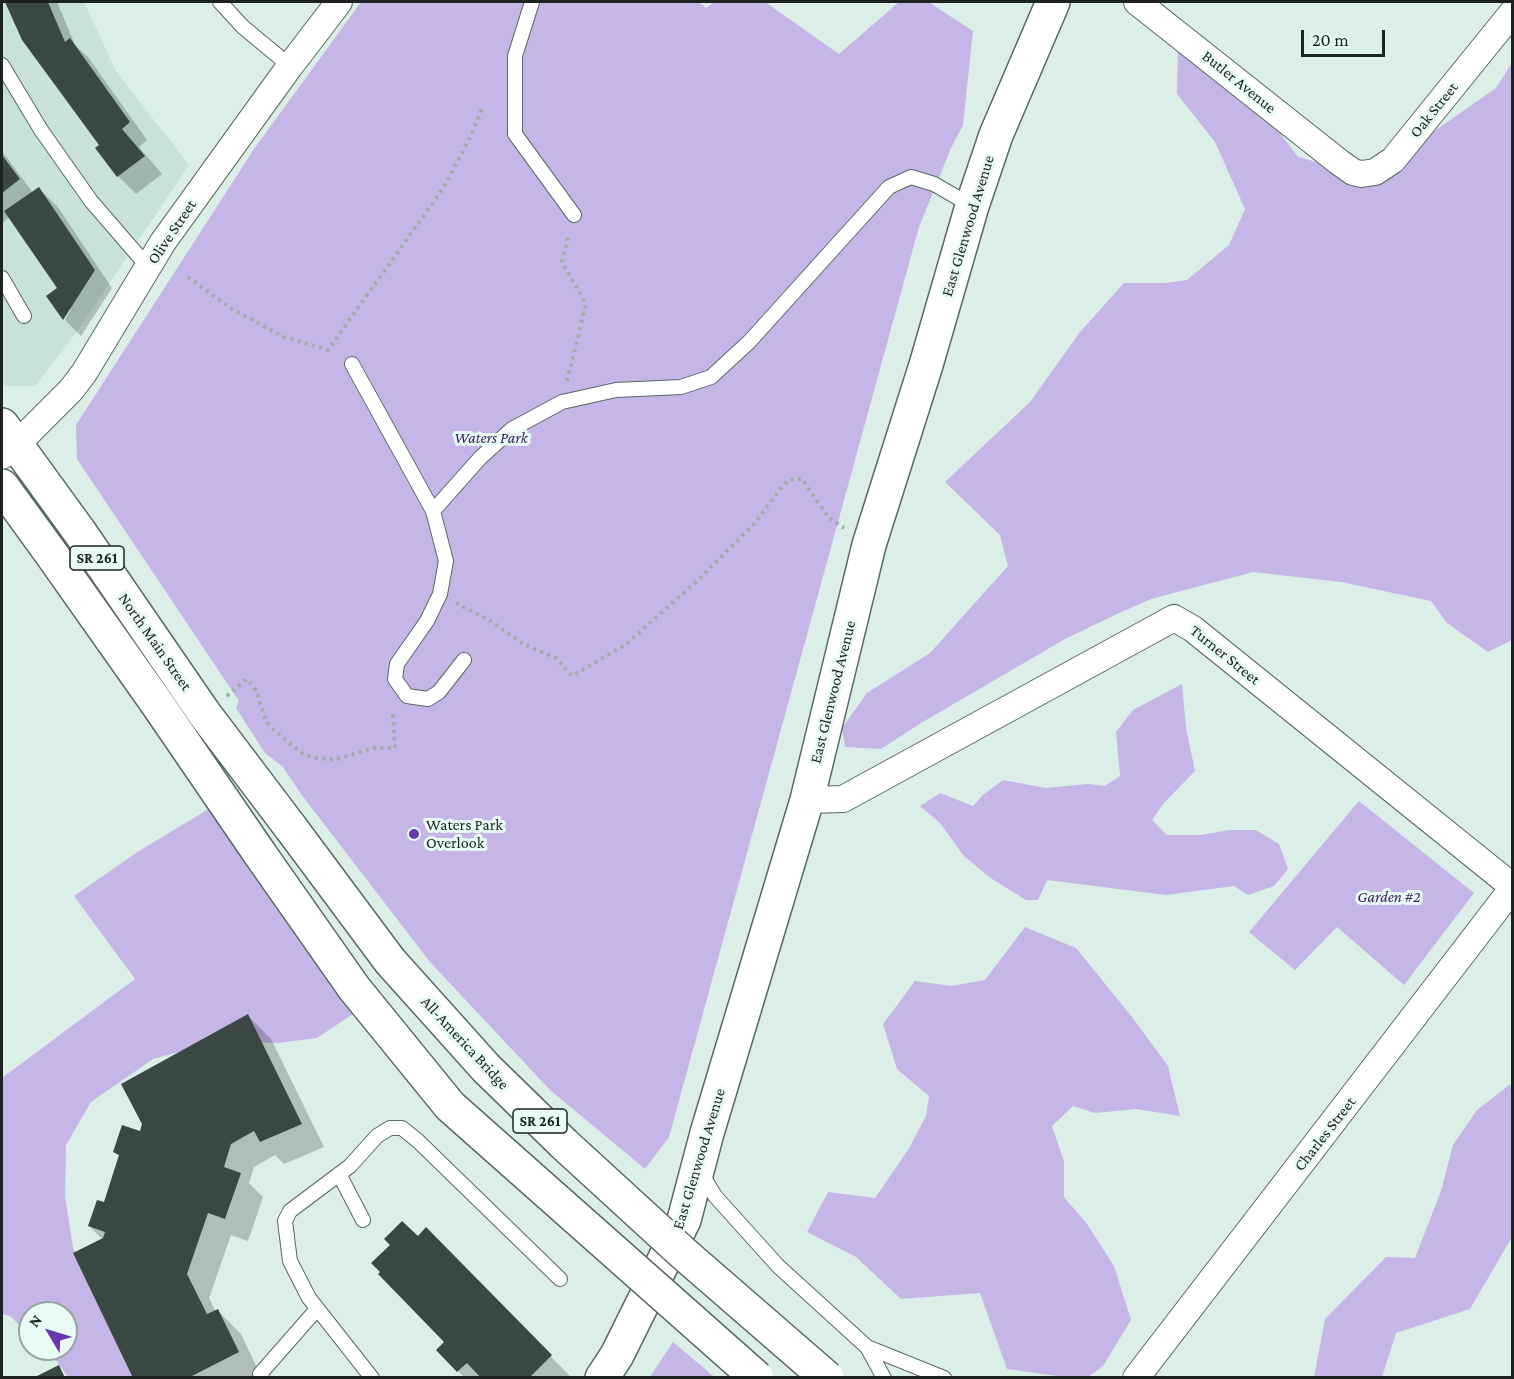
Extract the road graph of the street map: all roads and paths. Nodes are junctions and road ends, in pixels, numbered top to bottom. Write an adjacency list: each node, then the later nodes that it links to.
1 (220, 2): 8 (lane)
2 (339, 2): 8 (street, Olive Street)
3 (532, 2): 12 (lane)
4 (1053, 2): 11 (main road, East Glenwood Avenue)
5 (1137, 2): 10 (street, Butler Avenue)
6 (1512, 14): 10 (street, Oak Street)
7 (2, 65): 13 (lane)
8 (290, 66): 13 (street, Olive Street)
9 (482, 109): 14 (path)
10 (1339, 162)
11 (972, 206): 18 (lane); 23 (main road, East Glenwood Avenue)
12 (574, 215): 18 (path)
13 (148, 267): 19 (street, Olive Street)
14 (188, 277)
15 (2, 278): 16 (lane)
16 (24, 316)
17 (352, 364): 22 (lane)
18 (562, 402): 22 (lane)
19 (6, 442): 20 (main road, North Main Street / SR 261)
20 (42, 481): 21 (street); 29 (main road, North Main Street / SR 261)
21 (8, 495): 40 (main road, North Main Street / SR 261, bridge)
22 (434, 512): 24 (lane)
23 (869, 544): 24 (path); 28 (main road, East Glenwood Avenue)
24 (440, 594): 27 (lane)
25 (464, 660): 27 (lane)
26 (247, 679): 27 (path)
27 (407, 696)
28 (807, 800): 30 (street, Turner Street); 31 (main road, East Glenwood Avenue)
29 (291, 828): 41 (main road, All-America Bridge / SR 261, bridge)
30 (1512, 888): 44 (street, Charles Street)
31 (698, 1168): 36 (lane); 39 (main road, East Glenwood Avenue)
32 (339, 1174): 33 (lane); 34 (lane); 35 (lane)
33 (363, 1220)
34 (560, 1279)
35 (317, 1309): 37 (lane); 38 (lane)
36 (867, 1347): 42 (lane); 43 (lane)
37 (262, 1377)
38 (372, 1377)
39 (602, 1377)
40 (757, 1377)
41 (827, 1377)
42 (884, 1377)
43 (944, 1377)
44 (1136, 1377)

